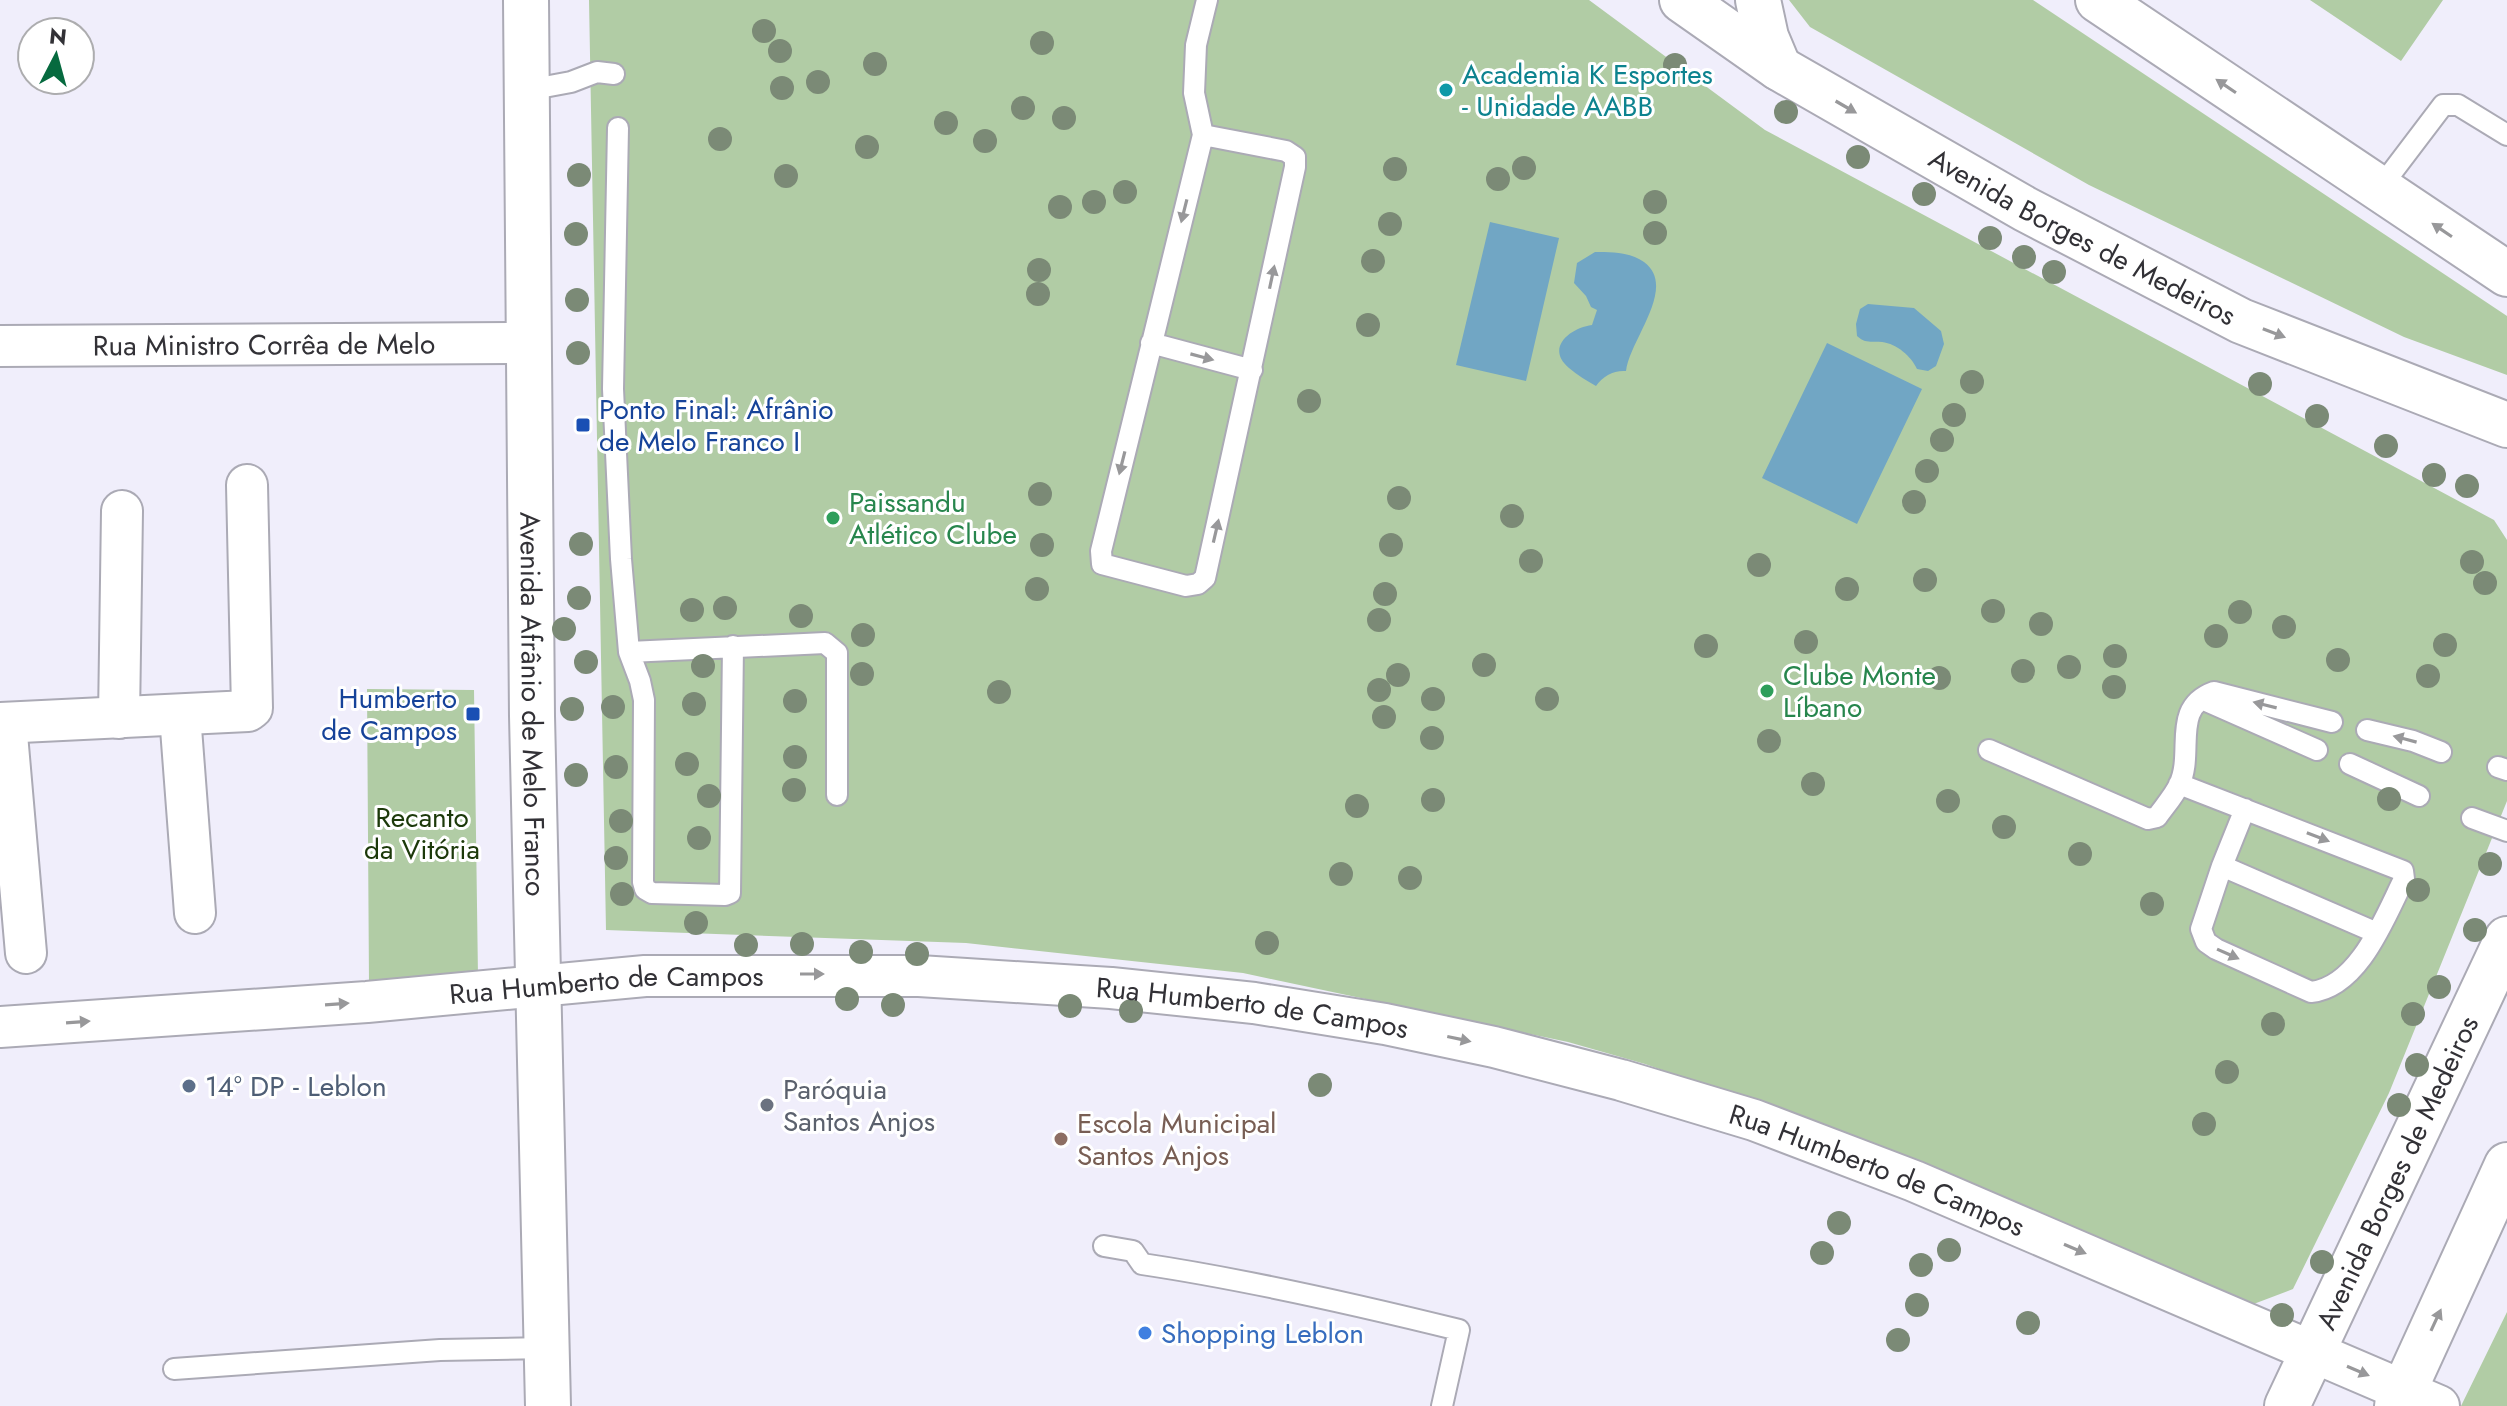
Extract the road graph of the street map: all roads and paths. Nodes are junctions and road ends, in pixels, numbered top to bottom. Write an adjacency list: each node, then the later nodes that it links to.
1 (526, 0): 8 (main road, Avenida Afrânio de Melo Franco)
2 (1207, 0): 10 (lane)
3 (1682, 0): 6 (main road, Avenida Borges de Medeiros)
4 (2098, 0): 12 (main road, one-way to 4)
5 (1755, 5): 6 (main road)
6 (1779, 68): 18 (main road, Avenida Borges de Medeiros, one-way to 18)
7 (614, 74): 8 (lane)
8 (528, 90): 14 (main road, Avenida Afrânio de Melo Franco)
9 (618, 128): 22 (lane)
10 (1203, 135): 15 (lane, one-way to 15); 17 (lane, one-way to 10)
11 (2507, 135): 12 (lane)
12 (2380, 188): 13 (main road, one-way to 12)
13 (2507, 274)
14 (529, 343): 16 (street, Rua Ministro Corrêa de Melo); 44 (main road, Avenida Afrânio de Melo Franco)
15 (1151, 343): 17 (lane, one-way to 17); 17 (lane, one-way to 17)
16 (0, 346)
17 (1252, 370)
18 (2507, 425)
19 (247, 485): 24 (street)
20 (122, 511): 25 (street)
21 (733, 646): 22 (lane); 22 (lane); 34 (lane)
22 (629, 652)
23 (2198, 698): 26 (lane, one-way to 23); 30 (lane); 33 (lane)
24 (180, 715): 25 (street); 40 (street)
25 (119, 718): 27 (street)
26 (2332, 722)
27 (3, 723): 43 (street)
28 (2367, 730): 31 (lane, one-way to 28)
29 (1989, 750): 33 (lane)
30 (2317, 750)
31 (2441, 752)
32 (2350, 764): 35 (lane)
33 (2179, 784): 36 (lane)
34 (837, 795)
35 (2419, 796)
36 (2245, 809): 39 (lane); 41 (lane, one-way to 41)
37 (2472, 818): 38 (lane)
38 (2507, 831)
39 (2222, 866): 41 (lane); 41 (lane, one-way to 41)
40 (195, 913)
41 (2377, 933)
42 (2507, 939): 49 (main road, Avenida Borges de Medeiros)
43 (26, 953)
44 (538, 985): 45 (street, Rua Humberto de Campos, one-way to 44); 48 (main road, Avenida Afrânio de Melo Franco); 49 (street, Rua Humberto de Campos, one-way to 49)
45 (0, 1027)
46 (2507, 1165): 51 (main road, one-way to 46)
47 (1104, 1246): 53 (lane)
48 (547, 1348): 50 (lane); 52 (main road, Avenida Afrânio de Melo Franco)
49 (2312, 1351): 51 (street, Rua Humberto de Campos, one-way to 51); 54 (main road, Avenida Borges de Medeiros)
50 (174, 1369)
51 (2413, 1401)
52 (548, 1406)
53 (1442, 1406)
54 (2287, 1406)

